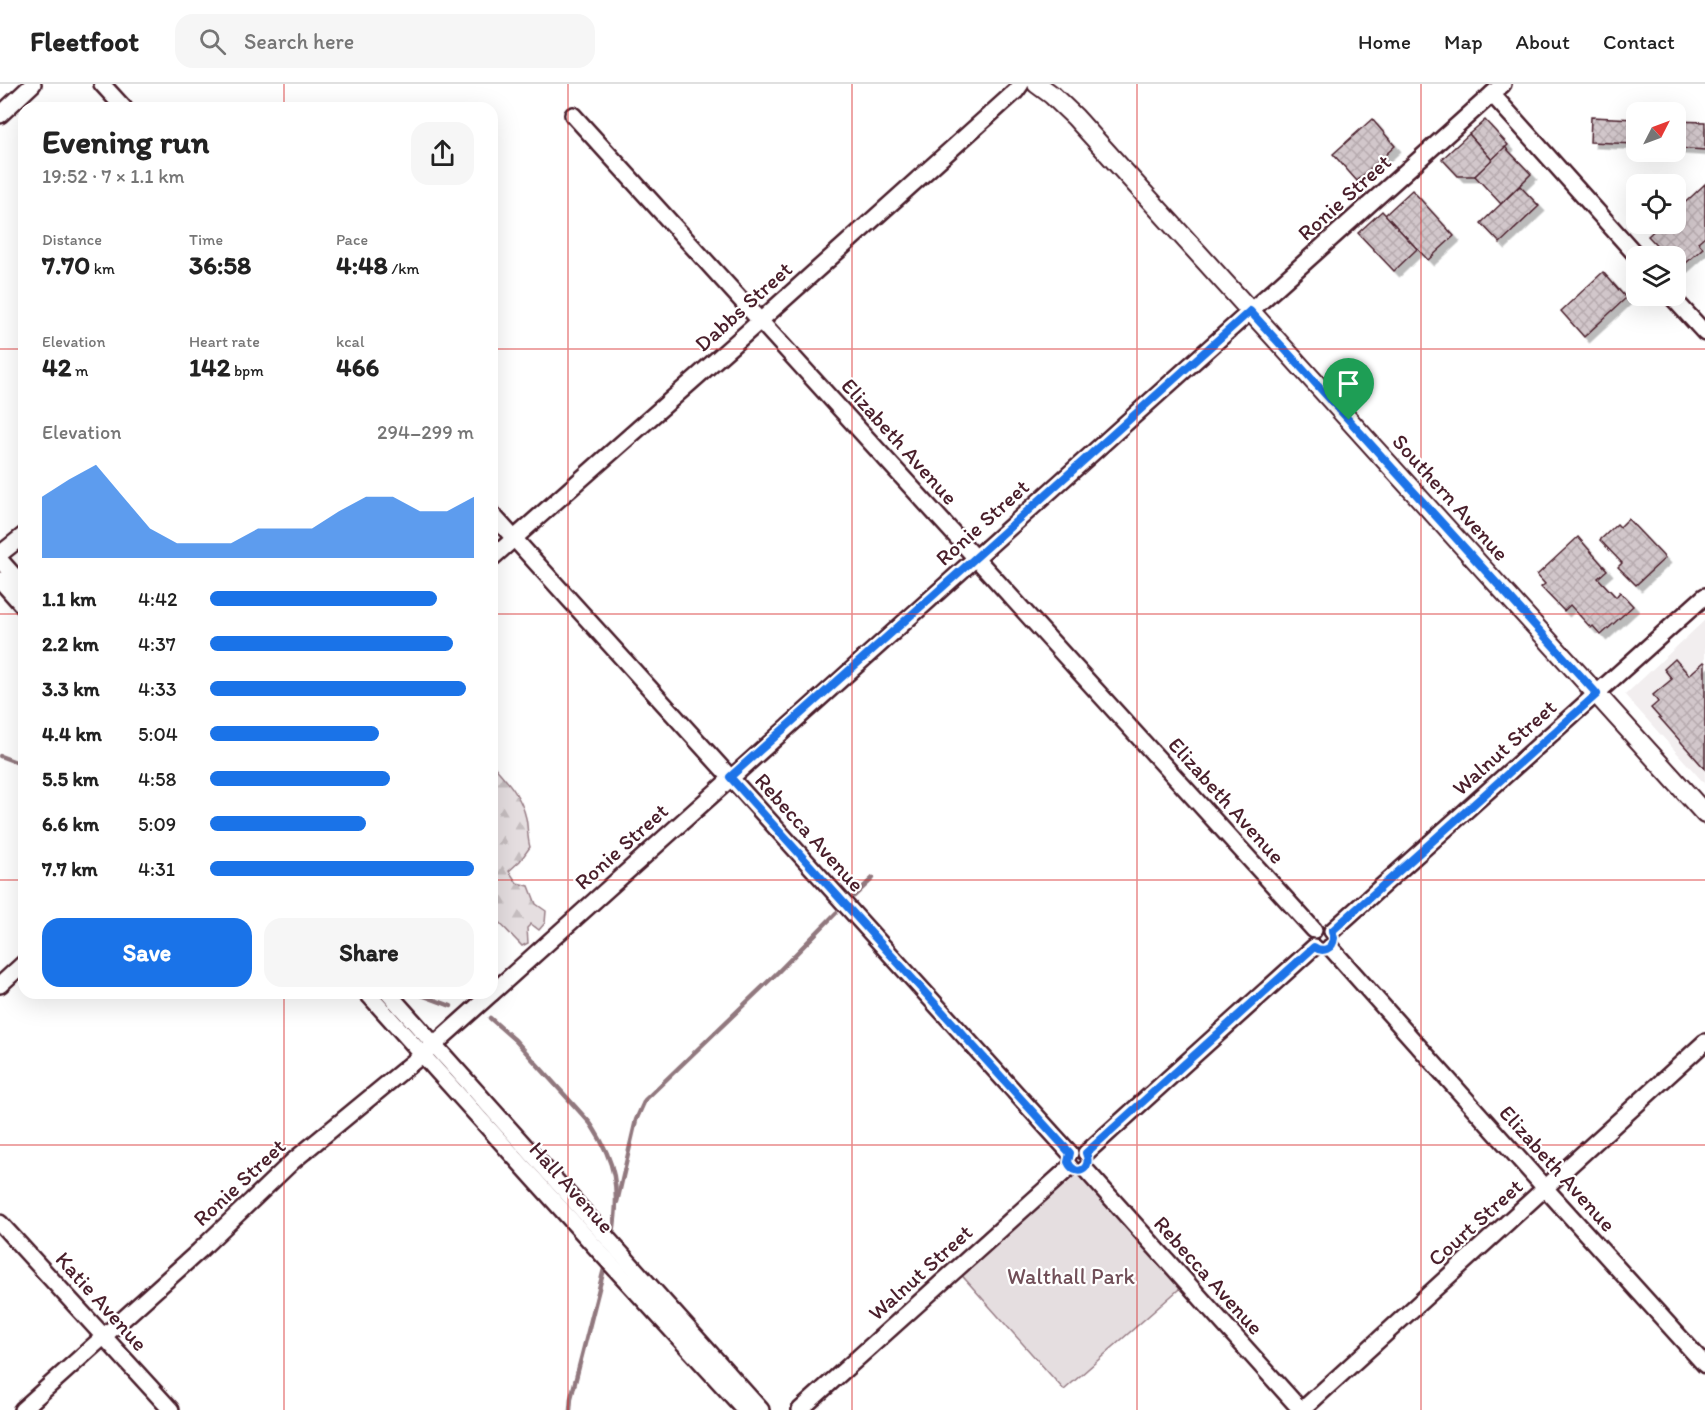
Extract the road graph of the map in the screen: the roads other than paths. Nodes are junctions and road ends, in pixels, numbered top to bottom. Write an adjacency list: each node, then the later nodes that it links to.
1 (33, 84): 7 (street)
2 (102, 84): 6 (street)
3 (1021, 84): 12 (street, Dabbs Street)
4 (1037, 84): 11 (main road, Southern Avenue)
5 (1497, 89): 9 (street); 11 (street, Ronie Street)
6 (118, 102)
7 (0, 115)
8 (573, 115): 12 (street, Elizabeth Avenue)
9 (1629, 246)
10 (1680, 306): 13 (street)
11 (1250, 311): 19 (street, Ronie Street); 25 (main road, Southern Avenue)
12 (760, 321): 15 (street, Dabbs Street); 19 (street, Elizabeth Avenue)
13 (1705, 333)
14 (498, 521): 15 (street, Rebecca Avenue)
15 (514, 539): 17 (street, Dabbs Street); 26 (street, Rebecca Avenue)
16 (18, 540): 18 (street)
17 (498, 553)
18 (0, 555)
19 (976, 559): 26 (street, Ronie Street); 28 (street, Elizabeth Avenue)
20 (0, 560): 22 (street)
21 (0, 580): 24 (street)
22 (18, 580)
23 (1705, 596): 25 (street, Walnut Street)
24 (18, 601)
25 (1597, 694): 27 (main road, Southern Avenue); 29 (street, Walnut Street)
26 (730, 777): 34 (street, Ronie Street); 41 (street, Rebecca Avenue)
27 (1705, 814)
28 (1314, 930): 29 (street); 30 (street)
29 (1332, 931): 31 (street)
30 (1314, 947): 31 (street); 41 (street, Walnut Street)
31 (1330, 947): 42 (street, Elizabeth Avenue)
32 (18, 968): 33 (street)
33 (0, 985)
34 (498, 988)
35 (372, 999): 40 (street, Hall Avenue)
36 (393, 999): 39 (street, Hall Avenue)
37 (485, 999): 39 (street, Ronie Street)
38 (1705, 1042): 42 (street, Court Street)
39 (434, 1045): 40 (street, Ronie Street); 49 (street, Hall Avenue)
40 (422, 1055): 44 (street, Ronie Street); 48 (street, Hall Avenue)
41 (1078, 1161): 50 (street, Walnut Street); 51 (street, Rebecca Avenue)
42 (1545, 1188): 45 (street, Elizabeth Avenue); 51 (street, Court Street)
43 (0, 1222): 44 (street, Katie Avenue)
44 (103, 1336): 46 (street, Ronie Street); 47 (street, Katie Avenue)
45 (1705, 1365)
46 (22, 1410)
47 (171, 1410)
48 (745, 1410)
49 (761, 1410)
50 (800, 1410)
51 (1301, 1410)

